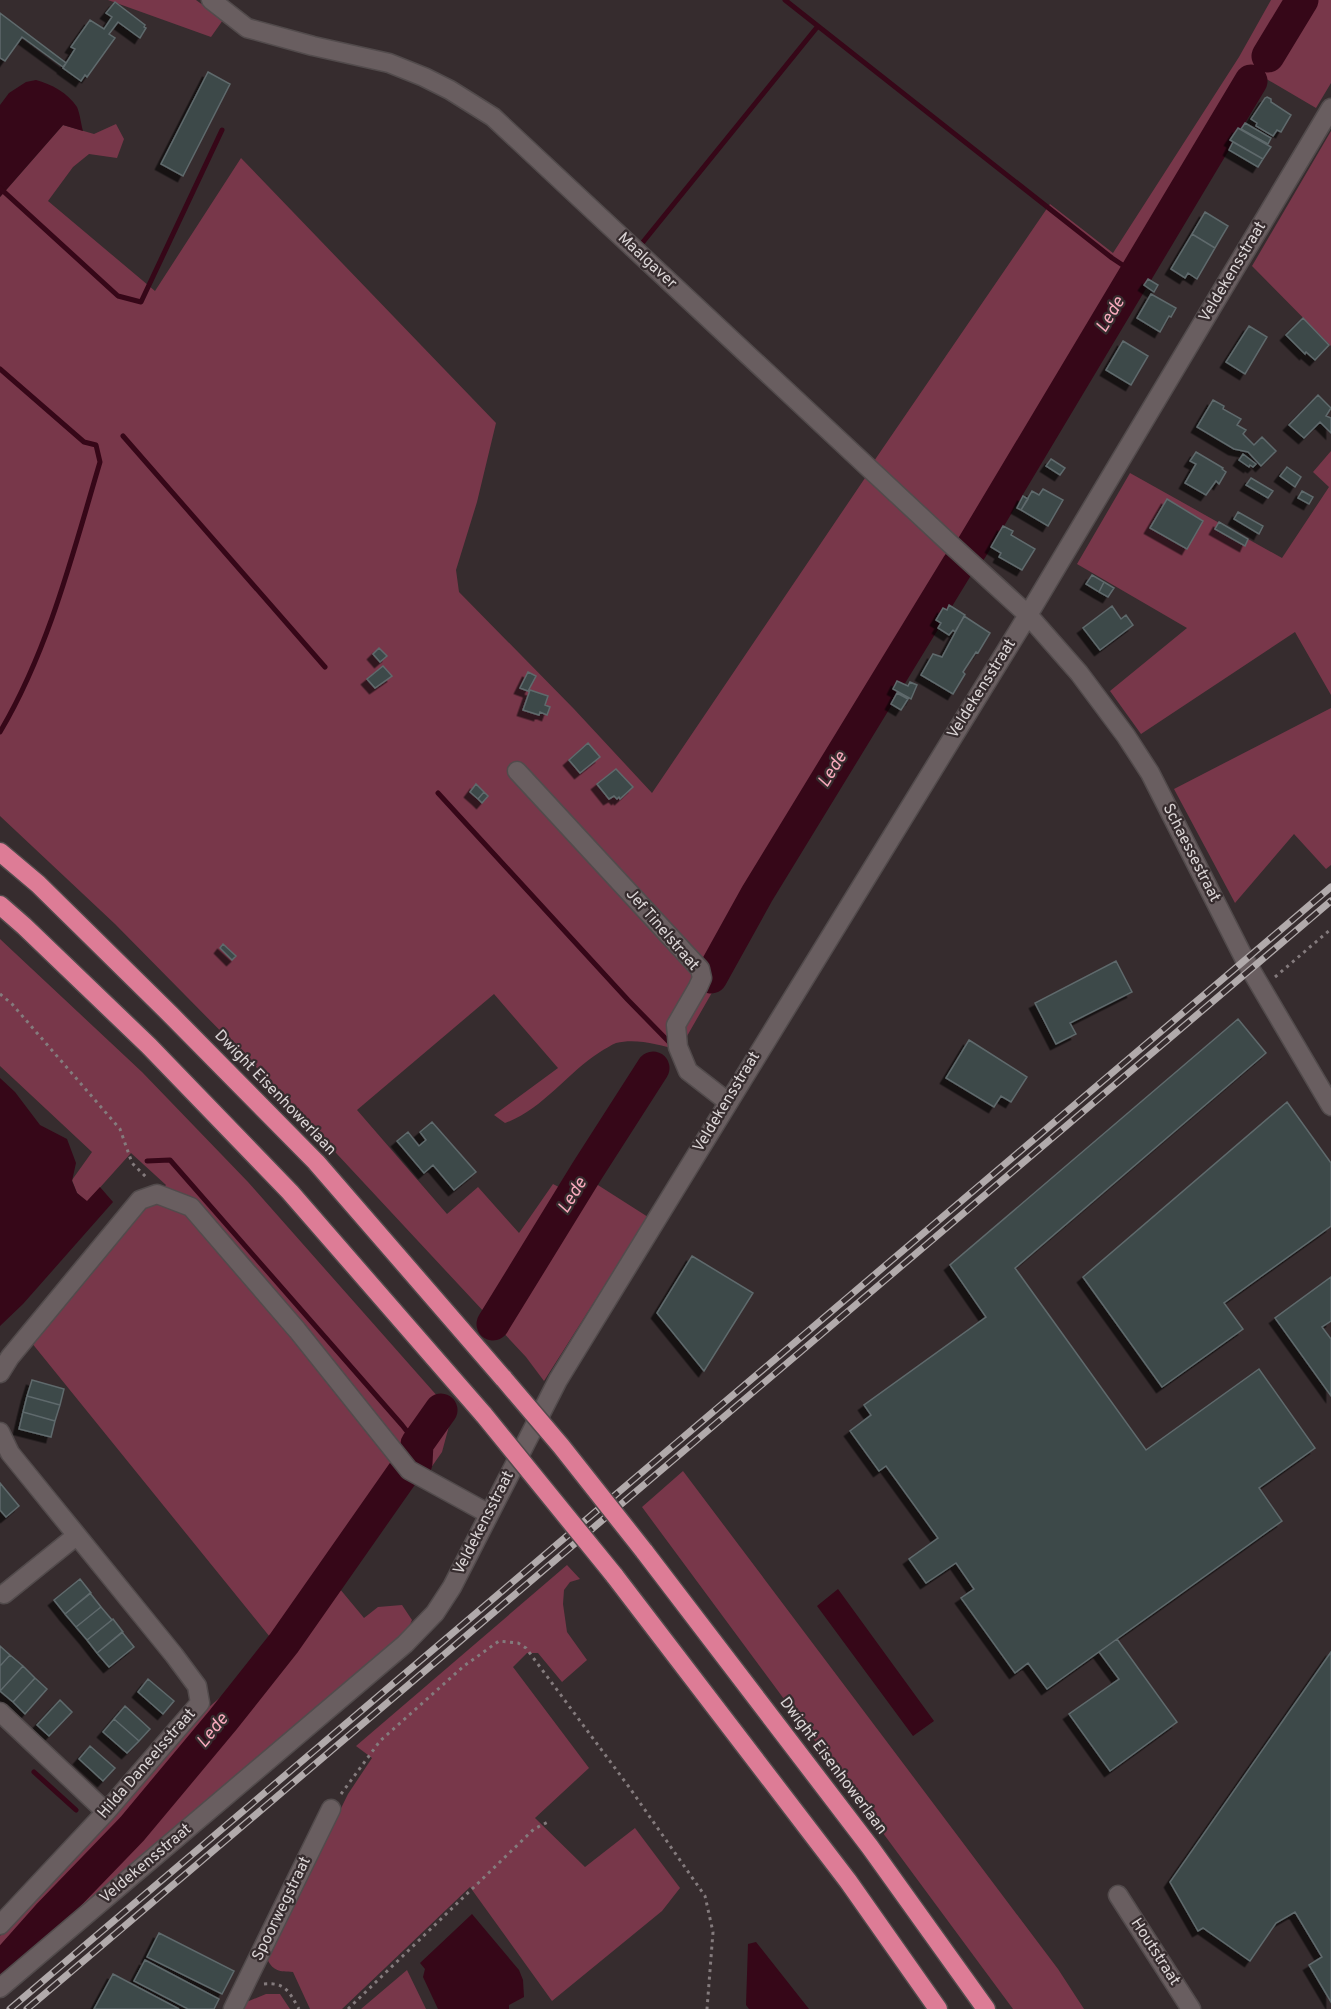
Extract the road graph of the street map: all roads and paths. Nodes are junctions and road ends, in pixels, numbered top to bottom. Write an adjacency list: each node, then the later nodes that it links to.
1 (211, 0): 3 (street, Maalgaver)
2 (1331, 108): 3 (street, Veldekensstraat)
3 (1028, 615): 8 (street, Schaessestraat); 10 (street, Veldekensstraat)
4 (517, 771): 10 (street, Jef Tinelstraat)
5 (0, 852): 31 (highway, Dwight Eisenhowerlaan, bridge)
6 (0, 905): 30 (highway, bridge)
7 (1331, 929): 8 (path)
8 (1261, 989): 11 (street, Schaessestraat)
9 (0, 994): 12 (path)
10 (728, 1102): 15 (street, Veldekensstraat)
11 (1331, 1106)
12 (157, 1194): 13 (street); 15 (street)
13 (0, 1373)
14 (0, 1432): 16 (street, Hilda Daneelsstraat)
15 (489, 1514): 25 (street, Veldekensstraat)
16 (75, 1536): 17 (street); 20 (street, Hilda Daneelsstraat)
17 (4, 1593)
18 (0, 1712): 20 (street)
19 (331, 1809): 24 (street, Spoorwegstraat); 29 (path)
20 (106, 1812): 23 (street, Hilda Daneelsstraat)
21 (548, 1822): 28 (path)
22 (1118, 1895): 32 (street, Houtstraat)
23 (0, 1925)
24 (245, 1986): 26 (street, Spoorwegstraat); 27 (path)
25 (0, 1988)
26 (233, 2009)
27 (299, 2009)
28 (348, 2009)
29 (707, 2009)
30 (938, 2009)
31 (986, 2009)
32 (1191, 2009)

